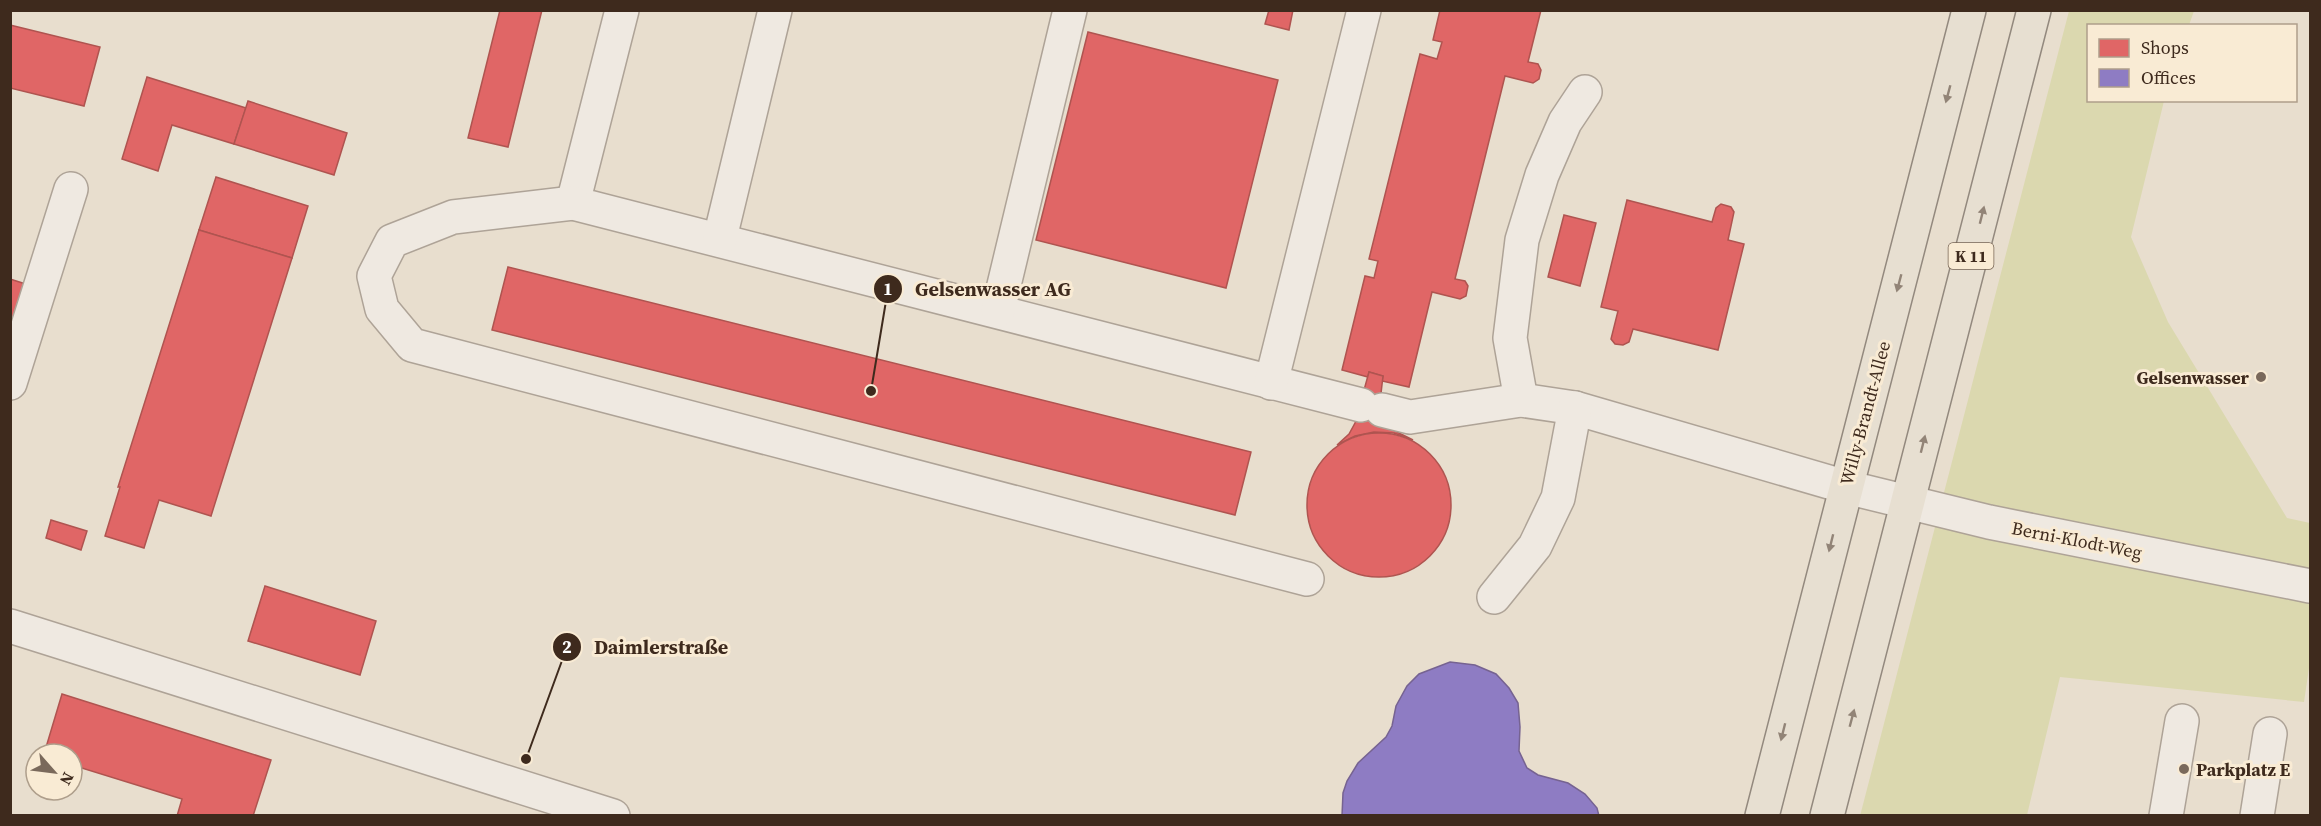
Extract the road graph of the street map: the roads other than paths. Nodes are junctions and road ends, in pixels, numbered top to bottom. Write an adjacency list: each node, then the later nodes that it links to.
1 (621, 10): 9 (street)
2 (776, 10): 10 (street)
3 (1070, 10): 11 (street)
4 (1364, 10): 13 (street)
5 (1969, 10): 16 (main road, Willy-Brandt-Allee, one-way to 16)
6 (2034, 10): 17 (main road, K 11, one-way to 6)
7 (1585, 92): 14 (street)
8 (71, 189): 12 (street)
9 (573, 203): 10 (street, Berni-Klodt-Weg); 18 (street)
10 (720, 238): 11 (street, Berni-Klodt-Weg)
11 (998, 310): 13 (street, Berni-Klodt-Weg)
12 (10, 383)
13 (1271, 383): 14 (street, Berni-Klodt-Weg)
14 (1521, 400): 15 (street, Berni-Klodt-Weg)
15 (1575, 408): 16 (street, Berni-Klodt-Weg); 20 (street)
16 (1846, 487): 17 (street, Berni-Klodt-Weg); 25 (main road, Willy-Brandt-Allee, one-way to 25)
17 (1908, 501): 19 (street, Berni-Klodt-Weg); 26 (main road, K 11, one-way to 17)
18 (1307, 579)
19 (2310, 586)
20 (1494, 597)
21 (10, 626): 24 (street)
22 (2182, 721): 27 (street)
23 (2270, 734): 28 (street)
24 (613, 816)
25 (1762, 816)
26 (1827, 816)
27 (2166, 816)
28 (2257, 816)

